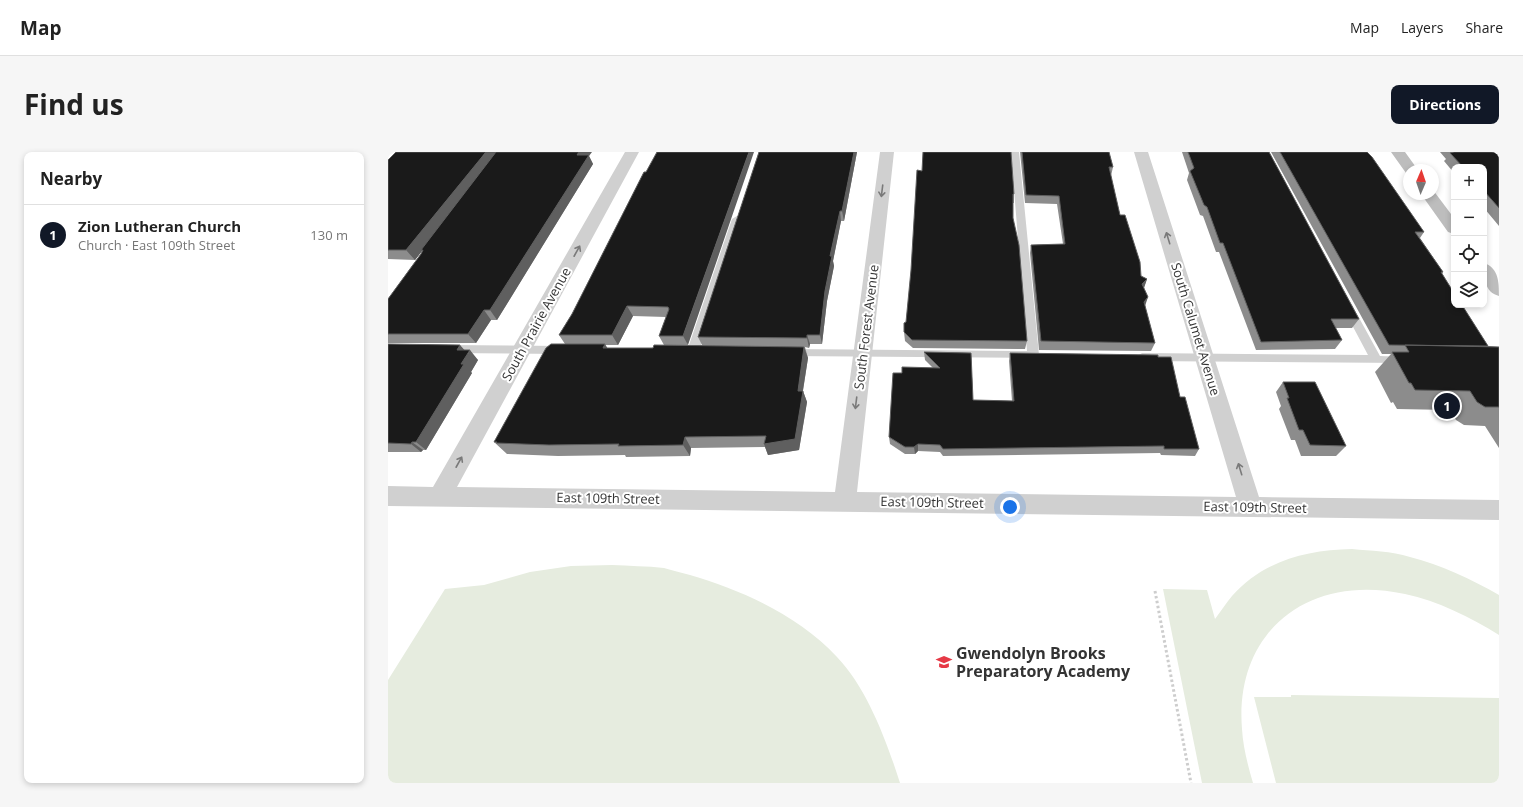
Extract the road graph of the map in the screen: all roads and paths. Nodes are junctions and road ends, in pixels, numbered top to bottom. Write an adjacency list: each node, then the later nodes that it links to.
1 (632, 152): 14 (street, South Prairie Avenue, one-way to 1)
2 (887, 152): 18 (street, South Forest Avenue, one-way to 18)
3 (1015, 152): 18 (lane)
4 (1142, 152): 20 (street, South Calumet Avenue, one-way to 4)
5 (1398, 152): 6 (street)
6 (1407, 164)
7 (1433, 200): 9 (street)
8 (740, 211): 16 (lane)
9 (1451, 224)
10 (1486, 272): 11 (street)
11 (1499, 290)
12 (1343, 297): 21 (lane)
13 (433, 348): 14 (lane)
14 (522, 349): 15 (lane); 24 (street, South Prairie Avenue, one-way to 14)
15 (576, 350)
16 (708, 352)
17 (777, 352): 18 (lane)
18 (863, 353): 25 (street, South Forest Avenue, one-way to 25)
19 (1127, 356): 20 (lane)
20 (1205, 358): 21 (lane); 26 (street, South Calumet Avenue, one-way to 20)
21 (1376, 359): 22 (lane)
22 (1414, 360)
23 (388, 496): 24 (street, East 109th Street)
24 (440, 496): 25 (street, East 109th Street)
25 (845, 501): 26 (street, East 109th Street)
26 (1251, 506): 27 (street, East 109th Street)
27 (1499, 510)
28 (1155, 591): 29 (path)
29 (1191, 783)

